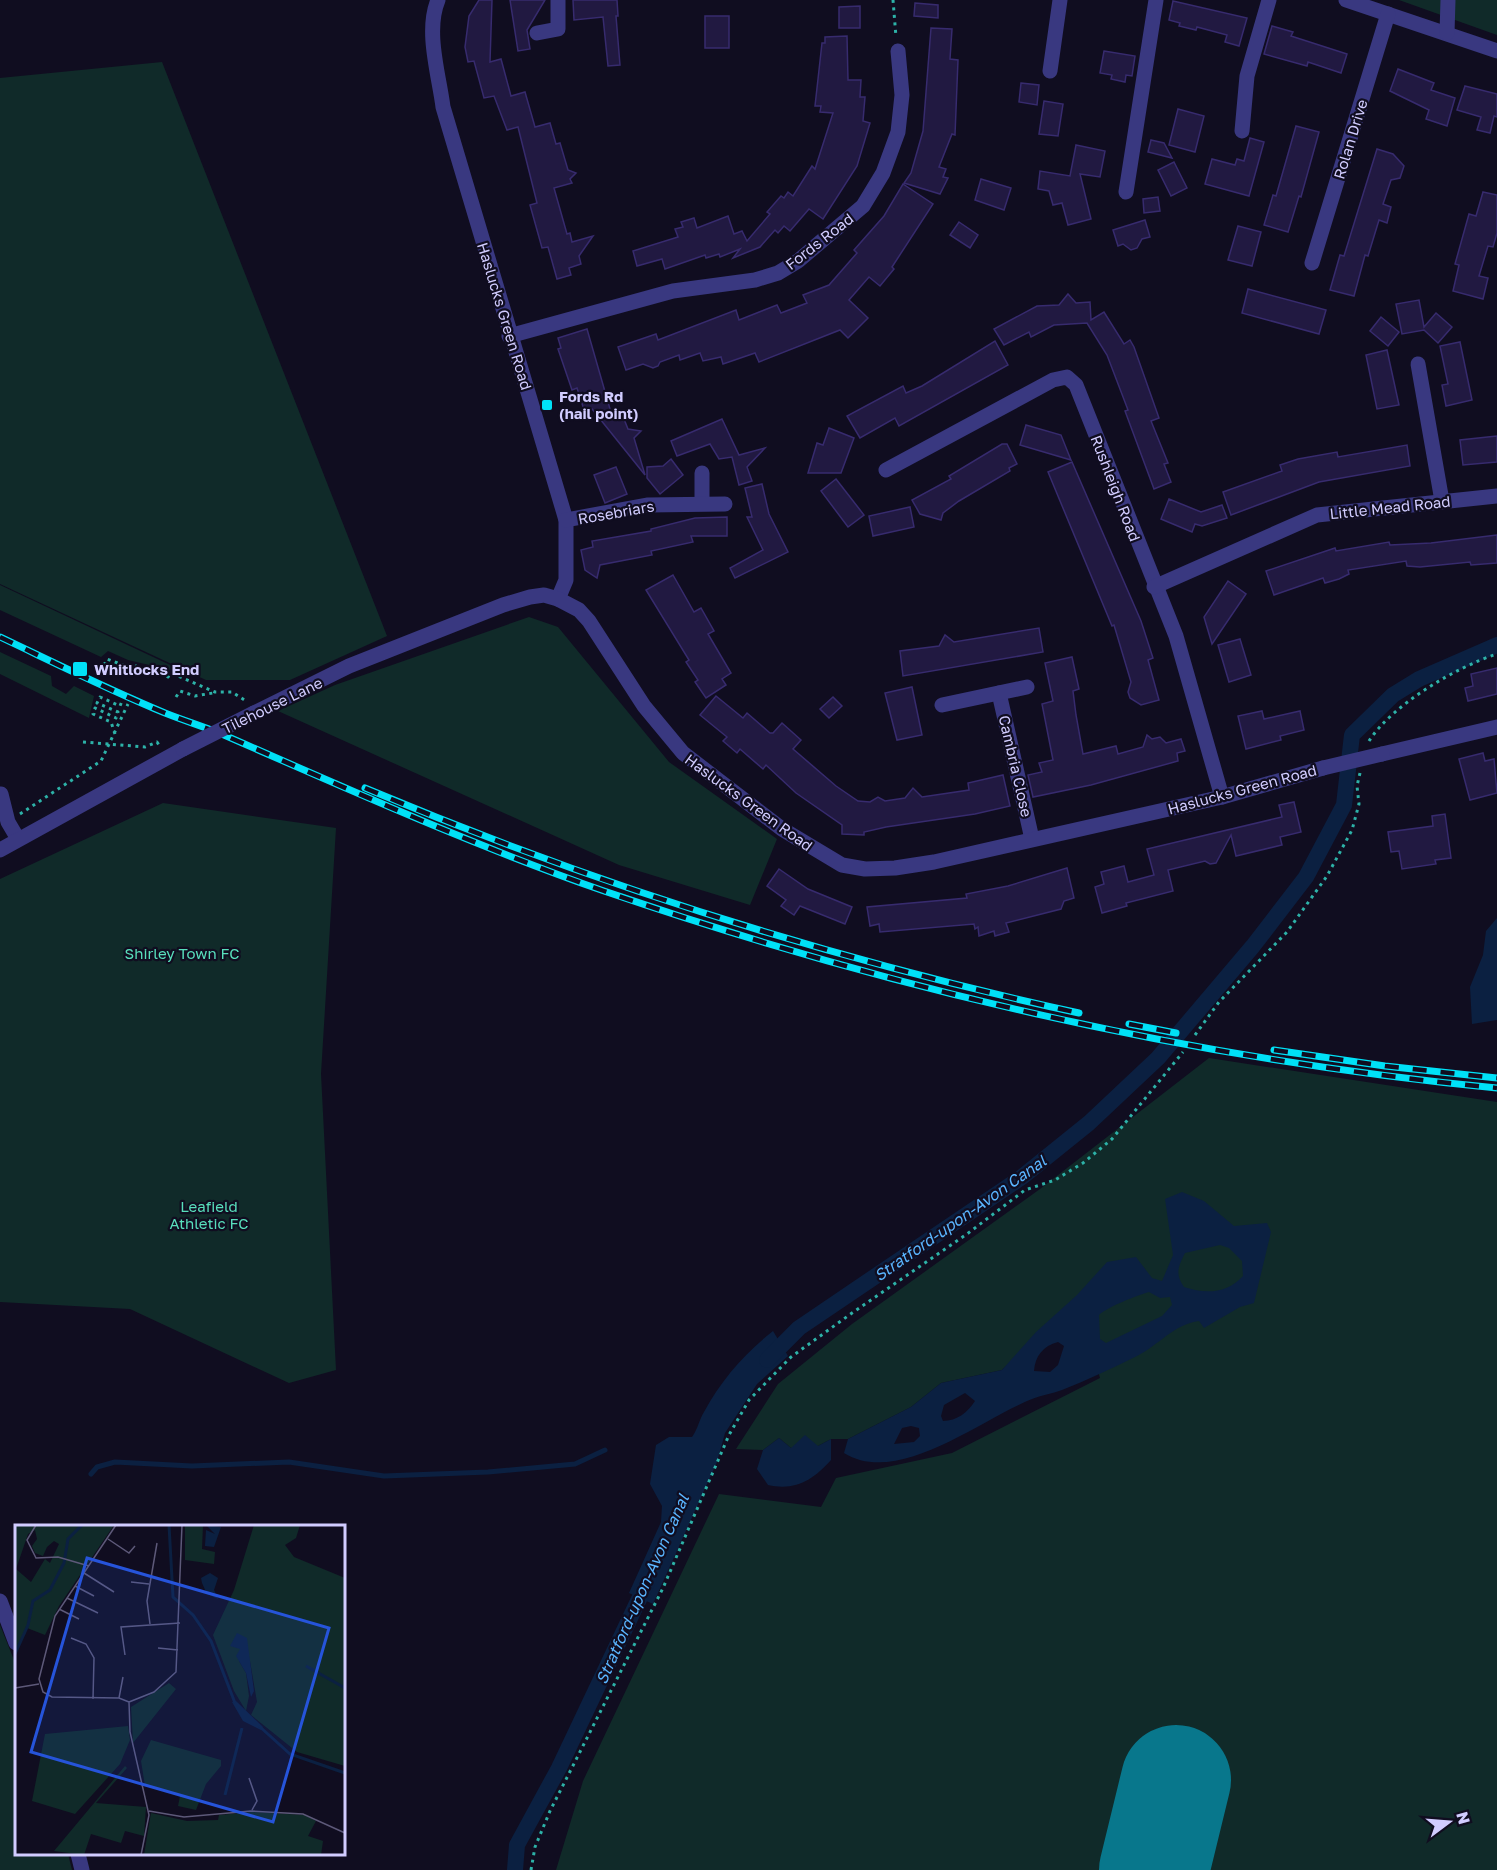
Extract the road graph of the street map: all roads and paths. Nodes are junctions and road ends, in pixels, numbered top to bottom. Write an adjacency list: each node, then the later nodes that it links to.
1 (558, 0): 10 (street)
2 (893, 0): 12 (path)
3 (1060, 0): 14 (street)
4 (1156, 0): 16 (street)
5 (1269, 0): 15 (street)
6 (1346, 0): 9 (street)
7 (1448, 0): 11 (street)
8 (436, 5): 18 (street, Haslucks Green Road)
9 (1389, 15): 11 (street); 17 (street, Rolan Drive)
10 (537, 33)
11 (1447, 33): 13 (street)
12 (898, 51): 18 (street, Fords Road)
13 (1497, 51)
14 (1050, 71)
15 (1242, 131)
16 (1126, 192)
17 (1312, 263)
18 (509, 336): 26 (street, Haslucks Green Road)
19 (1418, 364): 23 (street)
20 (886, 470): 27 (street, Rushleigh Road)
21 (702, 473): 24 (street)
22 (1497, 495): 23 (street, Little Mead Road)
23 (1442, 501): 27 (street, Little Mead Road)
24 (702, 503): 25 (street, Rosebriars); 26 (street, Rosebriars)
25 (725, 504)
26 (566, 520): 28 (street, Haslucks Green Road)
27 (1154, 586): 47 (street, Rushleigh Road)
28 (558, 599): 38 (street, Tilehouse Lane); 50 (street, Haslucks Green Road)
29 (1497, 654): 43 (path)
30 (104, 664): 32 (path)
31 (1027, 687): 33 (street)
32 (214, 692): 34 (path); 38 (path)
33 (999, 693): 37 (street); 50 (street, Cambria Close)
34 (176, 697)
35 (122, 701): 40 (path)
36 (128, 704): 40 (path)
37 (942, 705)
38 (253, 710): 44 (street, Tilehouse Lane, bridge)
39 (1497, 727): 47 (street, Haslucks Green Road, bridge)
40 (115, 734): 42 (path)
41 (83, 742): 42 (path)
42 (109, 742): 44 (path); 48 (path)
43 (1366, 747)
44 (165, 758): 49 (street, Tilehouse Lane)
45 (1361, 767): 52 (path)
46 (1, 794): 48 (street)
47 (1222, 797): 50 (street, Haslucks Green Road)
48 (8, 822): 49 (street)
49 (18, 838): 51 (street, Tilehouse Lane)
50 (1032, 839)
51 (0, 850)
52 (1195, 1035)
53 (1183, 1052): 58 (path)
54 (0, 1601): 55 (street)
55 (15, 1640)
56 (78, 1855): 57 (street)
57 (82, 1870)
58 (531, 1870)

